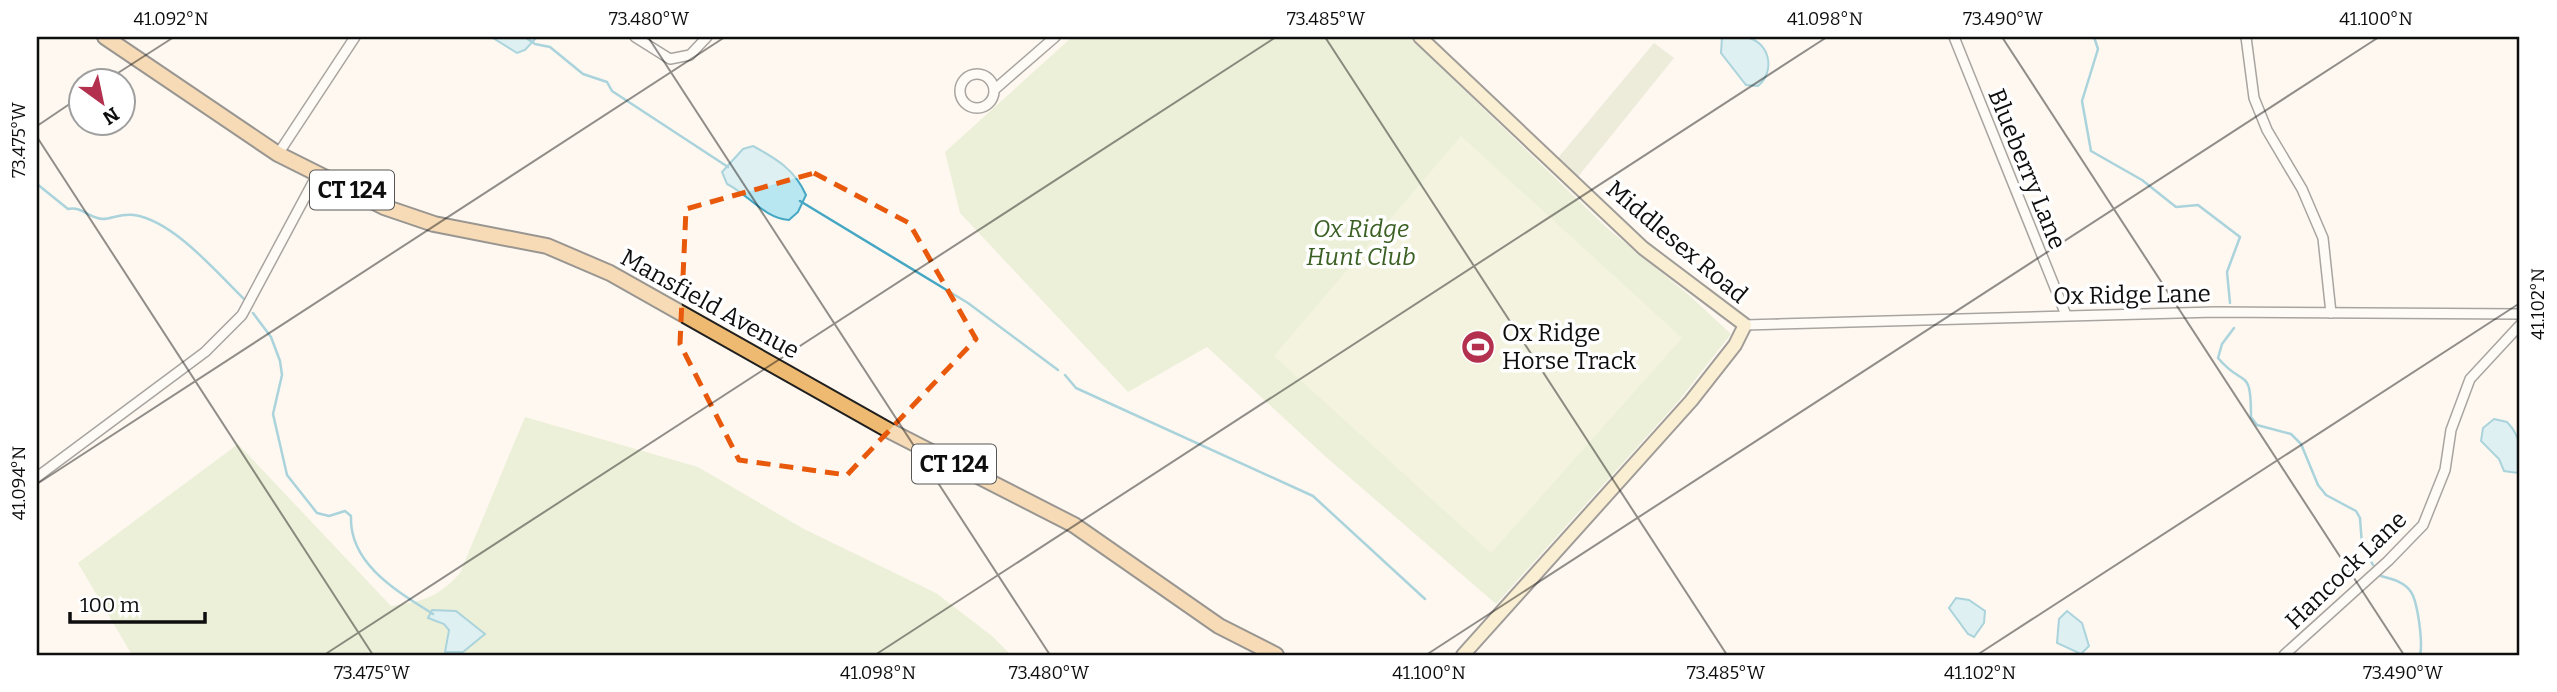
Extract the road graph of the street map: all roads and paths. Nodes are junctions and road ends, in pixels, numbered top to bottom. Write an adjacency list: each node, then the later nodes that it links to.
1 (105, 37): 10 (main road, Mansfield Avenue / CT 124)
2 (355, 37): 10 (street)
3 (635, 37): 4 (street)
4 (707, 37)
5 (1055, 37): 9 (street)
6 (1420, 37): 15 (main road, Middlesex Road)
7 (1954, 37): 14 (street, Blueberry Lane)
8 (2246, 37): 12 (street)
9 (994, 90)
10 (278, 153): 11 (main road, Mansfield Avenue / CT 124)
11 (318, 173): 17 (street); 18 (main road, Mansfield Avenue / CT 124)
12 (2331, 313): 13 (street, Ox Ridge Lane); 14 (street, Ox Ridge Lane)
13 (2520, 314)
14 (2066, 315): 15 (street, Ox Ridge Lane)
15 (1745, 325): 19 (main road, Middlesex Road)
16 (2520, 325): 20 (street, Hancock Lane)
17 (37, 477)
18 (1276, 655)
19 (1463, 655)
20 (2284, 655)

